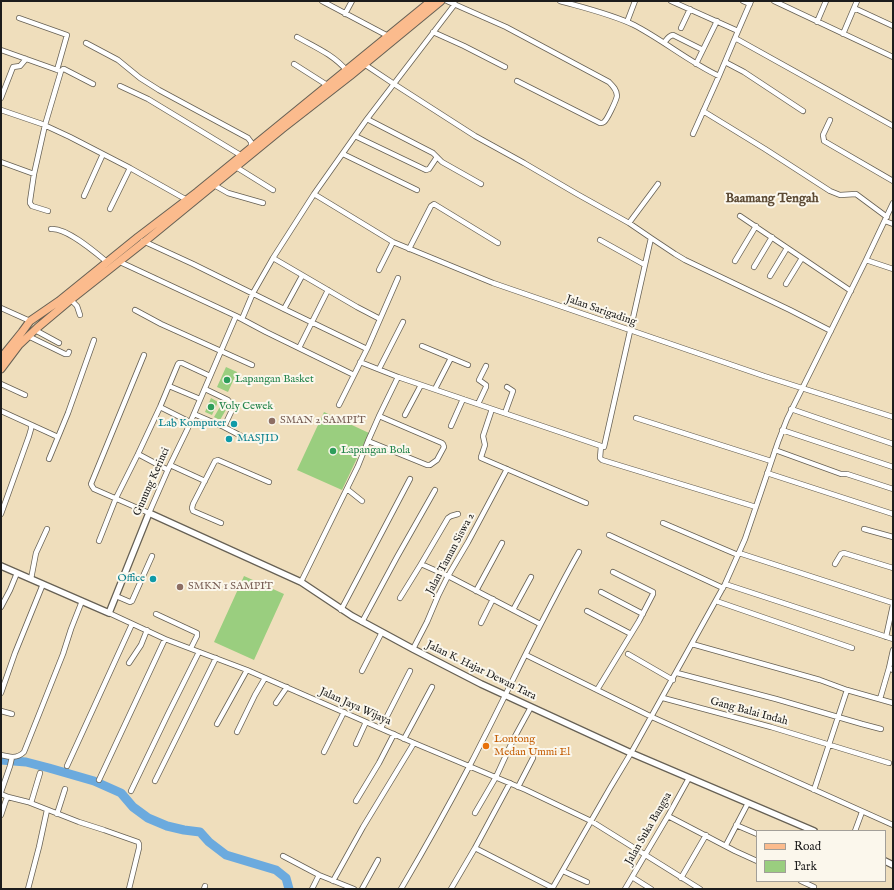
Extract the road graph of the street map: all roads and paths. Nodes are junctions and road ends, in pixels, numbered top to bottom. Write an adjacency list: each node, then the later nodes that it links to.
1 (322, 1): 17 (street)
2 (352, 1): 17 (street)
3 (430, 1): 19 (main road)
4 (441, 1): 19 (main road)
5 (447, 1): 14 (street)
6 (560, 1): 21 (street)
7 (635, 1): 21 (street)
8 (671, 1): 16 (street)
9 (743, 1): 13 (street)
10 (774, 1): 22 (street)
11 (826, 1): 22 (street)
12 (857, 1): 15 (street)
13 (751, 3): 25 (street)
14 (455, 4): 26 (street); 45 (street)
15 (854, 8): 23 (street); 27 (street)
16 (690, 9): 20 (street); 24 (street)
17 (345, 14): 28 (street)
18 (19, 18): 42 (street)
19 (411, 21): 28 (main road); 39 (main road)
20 (717, 21): 25 (street); 34 (street)
21 (627, 22): 32 (street)
22 (817, 22): 27 (street)
23 (893, 26)
24 (681, 28)
25 (738, 31): 30 (street)
26 (433, 32): 41 (street); 47 (street)
27 (843, 34): 35 (street)
28 (388, 36): 43 (main road)
29 (297, 37): 43 (street)
30 (735, 38): 37 (street); 57 (street)
31 (86, 43): 60 (street)
32 (664, 43): 34 (street); 40 (street)
33 (1, 50): 36 (street)
34 (703, 50): 40 (street)
35 (893, 57)
36 (26, 59): 42 (street); 50 (street)
37 (725, 62): 44 (street); 53 (street)
38 (294, 64): 48 (street)
39 (364, 64): 43 (main road); 47 (street)
40 (696, 64): 44 (street)
41 (505, 67)
42 (59, 70): 46 (street); 56 (street)
43 (348, 73): 48 (main road); 66 (main road)
44 (719, 76): 52 (street)
45 (517, 81)
46 (93, 84)
47 (394, 84): 54 (street); 85 (street)
48 (328, 85): 60 (main road)
49 (120, 86): 63 (street)
50 (1, 98)
51 (1, 110): 56 (street)
52 (703, 111): 58 (street); 84 (street)
53 (803, 111)
54 (368, 119): 59 (street); 64 (street)
55 (830, 120): 69 (street)
56 (45, 125): 61 (street); 68 (street)
57 (893, 126)
58 (693, 134)
59 (355, 136): 62 (street); 64 (street)
60 (251, 148): 63 (main road)
61 (103, 154): 67 (street); 77 (street)
62 (343, 154): 74 (street); 76 (street)
63 (242, 156): 75 (main road)
64 (437, 157): 70 (street)
65 (1, 162): 68 (street)
66 (236, 167): 72 (main road); 73 (street)
67 (130, 168): 78 (street); 81 (street)
68 (34, 174): 82 (street)
69 (893, 181)
70 (481, 184)
71 (658, 184): 85 (street)
72 (214, 185): 75 (main road); 79 (street)
73 (273, 190)
74 (417, 190)
75 (199, 194): 78 (main road); 93 (main road)
76 (314, 194): 94 (street, Jalan Sarigading); 98 (street)
77 (84, 196)
78 (186, 200): 89 (main road)
79 (263, 203)
80 (893, 203): 84 (street)
81 (110, 209)
82 (48, 211)
83 (740, 216): 87 (street)
84 (886, 219): 86 (street); 100 (street)
85 (629, 223): 91 (street)
86 (893, 224)
87 (756, 226): 90 (street); 101 (street)
88 (51, 229): 102 (street)
89 (138, 237): 93 (street); 102 (main road)
90 (772, 237): 96 (street); 105 (street)
91 (651, 238): 104 (street); 128 (street)
92 (600, 240): 104 (street)
93 (145, 242): 103 (main road); 114 (street)
94 (393, 242): 97 (street, Jalan Sarigading); 107 (street)
95 (498, 243): 97 (street)
96 (787, 248): 99 (street); 109 (street)
97 (409, 249): 127 (street, Jalan Sarigading)
98 (273, 258): 108 (street); 114 (street)
99 (802, 258): 111 (street); 113 (street)
100 (866, 260): 106 (street); 113 (street)
101 (736, 261)
102 (106, 262): 123 (main road)
103 (120, 262): 115 (main road); 120 (street)
104 (645, 265): 127 (street)
105 (754, 267)
106 (893, 268)
107 (379, 270)
108 (302, 276): 112 (street); 117 (street)
109 (770, 276)
110 (398, 278): 122 (street)
111 (786, 284)
112 (328, 290): 122 (street); 124 (street)
113 (850, 291): 128 (street)
114 (252, 293): 117 (street); 121 (street)
115 (71, 300): 119 (street); 126 (main road)
116 (1, 308): 123 (street)
117 (284, 309): 124 (street)
118 (135, 310): 135 (street)
119 (80, 315)
120 (236, 316): 121 (street); 135 (street, Gunung Kerinci)
121 (242, 319): 133 (street)
122 (380, 319): 134 (street)
123 (30, 321): 138 (main road)
124 (312, 322): 133 (street); 134 (street)
125 (403, 322): 145 (street)
126 (35, 330): 129 (main road); 131 (street)
127 (630, 330): 153 (street, Jalan Sarigading); 180 (street)
128 (831, 331): 153 (street)
129 (28, 336): 136 (street); 144 (main road)
130 (94, 340): 176 (street)
131 (60, 343)
132 (422, 346): 139 (street)
133 (299, 348): 146 (street)
134 (367, 349): 140 (street)
135 (221, 351): 141 (street); 147 (street, Gunung Kerinci)
136 (69, 352)
137 (144, 355): 195 (street)
138 (1, 358)
139 (451, 358): 142 (street); 155 (street)
140 (360, 362): 145 (street); 146 (street)
141 (252, 365)
142 (468, 365)
143 (486, 366): 159 (street)
144 (1, 369)
145 (379, 369): 148 (street)
146 (354, 375): 160 (street)
147 (210, 376): 151 (street); 154 (street, Gunung Kerinci)
148 (398, 377): 150 (street); 168 (street)
149 (1, 384): 156 (street)
150 (421, 384): 155 (street); 167 (street)
151 (169, 386): 157 (street); 161 (street)
152 (507, 388): 165 (street)
153 (802, 388): 163 (street); 169 (street, Jalan Sarigading)
154 (205, 389): 157 (street, Gunung Kerinci); 174 (street)
155 (435, 389): 158 (street)
156 (25, 395)
157 (200, 399): 166 (street, Gunung Kerinci)
158 (463, 399): 159 (street); 173 (street)
159 (478, 404): 162 (street)
160 (339, 405)
161 (160, 407): 171 (street); 182 (street)
162 (492, 409): 165 (street); 187 (street)
163 (791, 409): 175 (street); 179 (street)
164 (1, 411): 172 (street)
165 (505, 413): 180 (street)
166 (194, 414): 171 (street, Gunung Kerinci); 174 (street)
167 (405, 415)
168 (379, 416): 178 (street); 178 (street)
169 (893, 417)
170 (636, 418): 184 (street)
171 (190, 422): 186 (street, Gunung Kerinci)
172 (31, 425): 176 (street); 200 (street)
173 (451, 426)
174 (224, 427): 177 (street)
175 (782, 430): 181 (street); 185 (street)
176 (58, 437): 183 (street)
177 (245, 438)
178 (368, 441): 192 (street)
179 (893, 444)
180 (601, 446): 198 (street)
181 (775, 450): 184 (street); 193 (street)
182 (138, 454): 186 (street); 195 (street)
183 (49, 459)
184 (771, 460): 188 (street)
185 (893, 466)
186 (169, 468): 190 (street); 199 (street, Gunung Kerinci)
187 (507, 469): 197 (street); 220 (street, Jalan Taman Siswa 2)
188 (767, 473): 198 (street); 202 (street)
189 (410, 479): 235 (street)
190 (205, 481): 191 (street); 203 (street)
191 (269, 482)
192 (347, 489): 196 (street); 223 (street)
193 (893, 489)
194 (435, 490): 241 (street)
195 (116, 498): 199 (street); 209 (street)
196 (362, 500)
197 (586, 502)
198 (756, 508): 212 (street)
199 (149, 513): 223 (street, Jalan K. Hajar Dewan Tara); 228 (street, Gunung Kerinci)
200 (1, 514)
201 (458, 514): 214 (street)
202 (893, 514)
203 (221, 523)
204 (663, 523): 212 (street)
205 (47, 529): 222 (street)
206 (864, 529): 208 (street)
207 (609, 535): 225 (street)
208 (893, 537)
209 (99, 541)
210 (502, 543): 226 (street)
211 (579, 552): 244 (street)
212 (739, 554): 225 (street); 233 (street)
213 (152, 556): 228 (street)
214 (421, 564): 220 (street); 229 (street)
215 (836, 564): 217 (street)
216 (1, 566): 219 (street)
217 (893, 568)
218 (613, 572): 240 (street)
219 (17, 573): 222 (street); 234 (street)
220 (448, 576): 226 (street); 254 (street, Jalan Taman Siswa 2)
221 (531, 577): 236 (street)
222 (31, 579): 224 (street)
223 (301, 582): 235 (street, Jalan K. Hajar Dewan Tara)
224 (43, 584): 231 (street); 272 (street)
225 (724, 586): 232 (street); 248 (street)
226 (476, 591): 230 (street)
227 (601, 592): 240 (street)
228 (116, 596): 238 (street, Gunung Kerinci)
229 (400, 598)
230 (493, 599): 236 (street); 242 (street)
231 (82, 601): 238 (street); 297 (street)
232 (716, 601): 251 (street); 253 (street)
233 (893, 604): 248 (street)
234 (1, 607)
235 (341, 610): 241 (street, Jalan K. Hajar Dewan Tara)
236 (513, 610): 244 (street)
237 (587, 612): 247 (street)
238 (109, 613): 243 (street, Jalan Jaya Wijaya)
239 (156, 614): 252 (street)
240 (643, 614): 247 (street)
241 (362, 622): 246 (street, Jalan K. Hajar Dewan Tara)
242 (481, 623)
243 (132, 624): 245 (street, Jalan Jaya Wijaya); 300 (street)
244 (540, 624): 258 (street)
245 (147, 630): 249 (street, Jalan Jaya Wijaya); 260 (street)
246 (382, 632): 254 (street, Jalan K. Hajar Dewan Tara); 263 (street)
247 (631, 634): 270 (street)
248 (886, 637): 250 (street)
249 (166, 639): 252 (street, Jalan Jaya Wijaya); 305 (street)
250 (893, 639)
251 (692, 644): 265 (street); 271 (street)
252 (191, 648): 256 (street, Jalan Jaya Wijaya)
253 (852, 648)
254 (413, 650): 273 (street, Jalan K. Hajar Dewan Tara)
255 (893, 650): 261 (street)
256 (199, 652): 259 (street, Jalan Jaya Wijaya); 311 (street)
257 (628, 654): 267 (street)
258 (526, 655): 270 (street); 273 (street)
259 (216, 658): 262 (street, Jalan Jaya Wijaya); 306 (street)
260 (129, 663)
261 (891, 669): 275 (street)
262 (247, 670): 266 (street, Jalan Jaya Wijaya); 285 (street)
263 (362, 671)
264 (410, 671): 286 (street)
265 (677, 673): 267 (street); 283 (street)
266 (265, 678): 268 (street, Jalan Jaya Wijaya); 288 (street)
267 (673, 680): 274 (street)
268 (287, 687): 276 (street); 280 (street, Jalan Jaya Wijaya)
269 (432, 687): 290 (street)
270 (597, 690): 282 (street)
271 (847, 690): 275 (street); 283 (street)
272 (1, 693)
273 (506, 695): 278 (street, Jalan K. Hajar Dewan Tara); 301 (street)
274 (663, 698): 282 (street); 293 (street, Gang Balai Indah)
275 (880, 699): 277 (street)
276 (276, 703)
277 (893, 703)
278 (531, 707): 295 (street, Jalan K. Hajar Dewan Tara); 303 (street)
279 (1, 711): 281 (street)
280 (344, 712): 284 (street, Jalan Jaya Wijaya); 294 (street)
281 (12, 714)
282 (652, 717): 295 (street); 310 (street)
283 (839, 718): 287 (street); 293 (street)
284 (366, 722): 286 (street, Jalan Jaya Wijaya); 292 (street)
285 (218, 724)
286 (380, 728): 289 (street, Jalan Jaya Wijaya)
287 (880, 729)
288 (236, 732)
289 (394, 734): 290 (street, Jalan Jaya Wijaya); 314 (street)
290 (404, 738): 291 (street, Jalan Jaya Wijaya)
291 (414, 743): 301 (street, Jalan Jaya Wijaya); 340 (street)
292 (356, 744)
293 (830, 744): 299 (street, Gang Balai Indah); 310 (street)
294 (324, 752)
295 (631, 754): 304 (street, Jalan K. Hajar Dewan Tara); 323 (street)
296 (1, 755): 297 (street)
297 (12, 758): 312 (street)
298 (533, 758): 308 (street)
299 (889, 763)
300 (67, 766)
301 (470, 766): 303 (street, Jalan Jaya Wijaya); 350 (street)
302 (40, 773): 315 (street)
303 (496, 777): 307 (street, Jalan Jaya Wijaya); 319 (street)
304 (689, 778): 316 (street, Jalan K. Hajar Dewan Tara); 322 (street, Jalan Suka Bangsa)
305 (99, 780)
306 (155, 781)
307 (510, 783): 308 (street, Jalan Jaya Wijaya); 331 (street)
308 (518, 786): 323 (street, Jalan Jaya Wijaya)
309 (66, 789): 320 (street)
310 (814, 790): 318 (street)
311 (131, 791)
312 (1, 793): 313 (street)
313 (8, 797): 315 (street); 321 (street)
314 (356, 800)
315 (30, 803): 317 (street)
316 (748, 803): 324 (street); 326 (street, Jalan K. Hajar Dewan Tara)
317 (47, 810): 320 (street); 345 (street)
318 (862, 812): 325 (street); 327 (street)
319 (475, 813)
320 (57, 814): 346 (street)
321 (1, 815)
322 (668, 816): 329 (street); 332 (street, Jalan Suka Bangsa)
323 (591, 821): 332 (street, Jalan Jaya Wijaya); 336 (street)
324 (736, 825): 328 (street); 330 (street)
325 (893, 825)
326 (812, 830)
327 (855, 830)
328 (756, 834)
329 (706, 835): 330 (street); 339 (street)
330 (726, 845): 335 (street)
331 (475, 848): 343 (street); 351 (street)
332 (646, 855): 338 (street, Jalan Suka Bangsa); 339 (street, Jalan Jaya Wijaya)
333 (283, 856): 337 (street)
334 (378, 860): 349 (street)
335 (756, 860)
336 (563, 871): 341 (street); 343 (street)
337 (319, 875): 340 (street); 347 (street)
338 (632, 877): 352 (street, Jalan Suka Bangsa); 353 (street)
339 (681, 878): 354 (street, Jalan Jaya Wijaya)
340 (333, 880): 348 (street)
341 (587, 882)
342 (803, 882): 344 (street)
343 (553, 888)
344 (814, 888)
345 (28, 889)
346 (129, 889)
347 (312, 889)
348 (354, 889)
349 (362, 889)
350 (401, 889)
351 (451, 889)
352 (625, 889)
353 (651, 889)
354 (700, 889)

